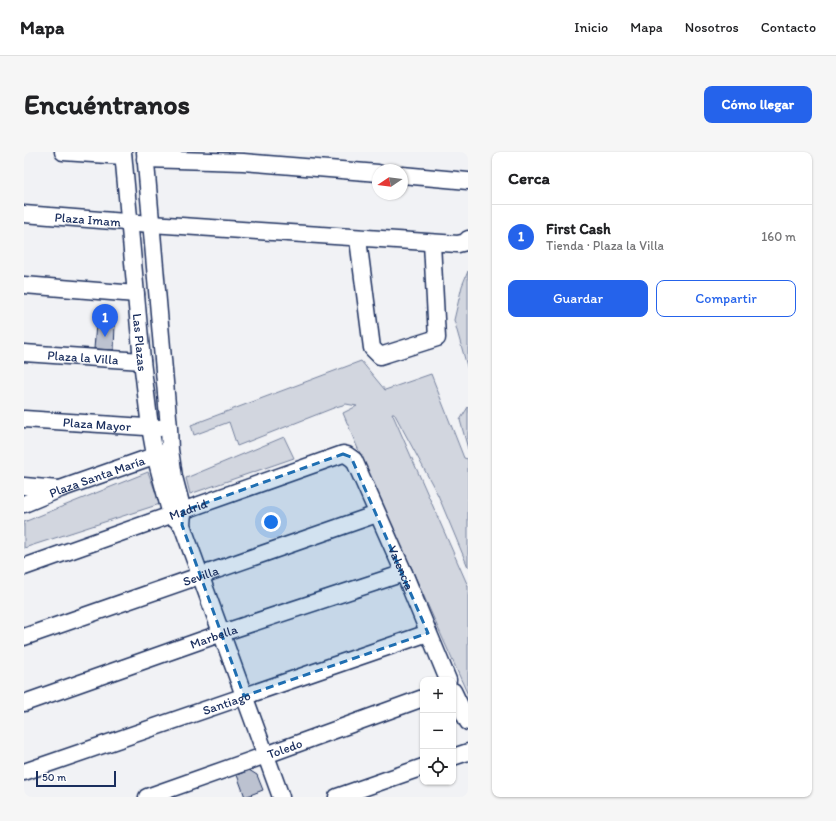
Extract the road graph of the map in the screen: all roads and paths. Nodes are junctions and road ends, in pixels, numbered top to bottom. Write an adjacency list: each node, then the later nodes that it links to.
1 (63, 152): 2 (street)
2 (123, 154): 9 (street, Las Plazas)
3 (145, 156): 4 (street); 10 (street, Las Plazas)
4 (244, 157): 5 (street)
5 (372, 172)
6 (408, 176): 7 (street)
7 (468, 181)
8 (24, 214): 9 (street, Plaza Imam)
9 (129, 222): 10 (street, Plaza Imam); 15 (street, Las Plazas)
10 (152, 224): 11 (street, Plaza Imam); 20 (street, Las Plazas)
11 (358, 238): 13 (street, Plaza Imam); 13 (street)
12 (468, 240): 13 (street, Plaza Imam)
13 (432, 243)
14 (24, 285): 15 (street)
15 (136, 294): 17 (street, Las Plazas)
16 (24, 353): 17 (street, Plaza la Villa)
17 (142, 361): 19 (street, Las Plazas)
18 (24, 419): 19 (street, Plaza Mayor)
19 (150, 427): 20 (street, Plaza Mayor); 21 (street, Las Plazas)
20 (169, 428): 21 (street, Las Plazas)
21 (163, 452): 24 (street, Plaza Santa María); 27 (street, Las Plazas)
22 (351, 457): 26 (street, Valencia); 27 (street, Madrid)
23 (24, 486): 24 (street)
24 (60, 489): 25 (street, Plaza Santa María)
25 (24, 504)
26 (377, 514): 29 (street, Valencia); 30 (street, Sevilla)
27 (179, 517): 28 (street, Madrid); 30 (street, Las Plazas)
28 (24, 567)
29 (404, 574): 31 (street, Marbella); 32 (street, Valencia)
30 (201, 575): 31 (street, Las Plazas); 33 (street, Sevilla)
31 (222, 633): 35 (street, Las Plazas); 38 (street, Marbella)
32 (428, 633): 34 (street, Valencia); 35 (street, Santiago)
33 (24, 637)
34 (447, 677)
35 (244, 696): 41 (street, Las Plazas); 44 (street, Santiago)
36 (456, 697): 39 (street)
37 (420, 699): 41 (street, Toledo)
38 (24, 703)
39 (468, 722)
40 (468, 752): 42 (street)
41 (266, 755): 45 (street, Toledo); 46 (street, Las Plazas)
42 (456, 756)
43 (420, 768): 47 (street)
44 (24, 772)
45 (147, 797)
46 (281, 797)
47 (337, 797)

